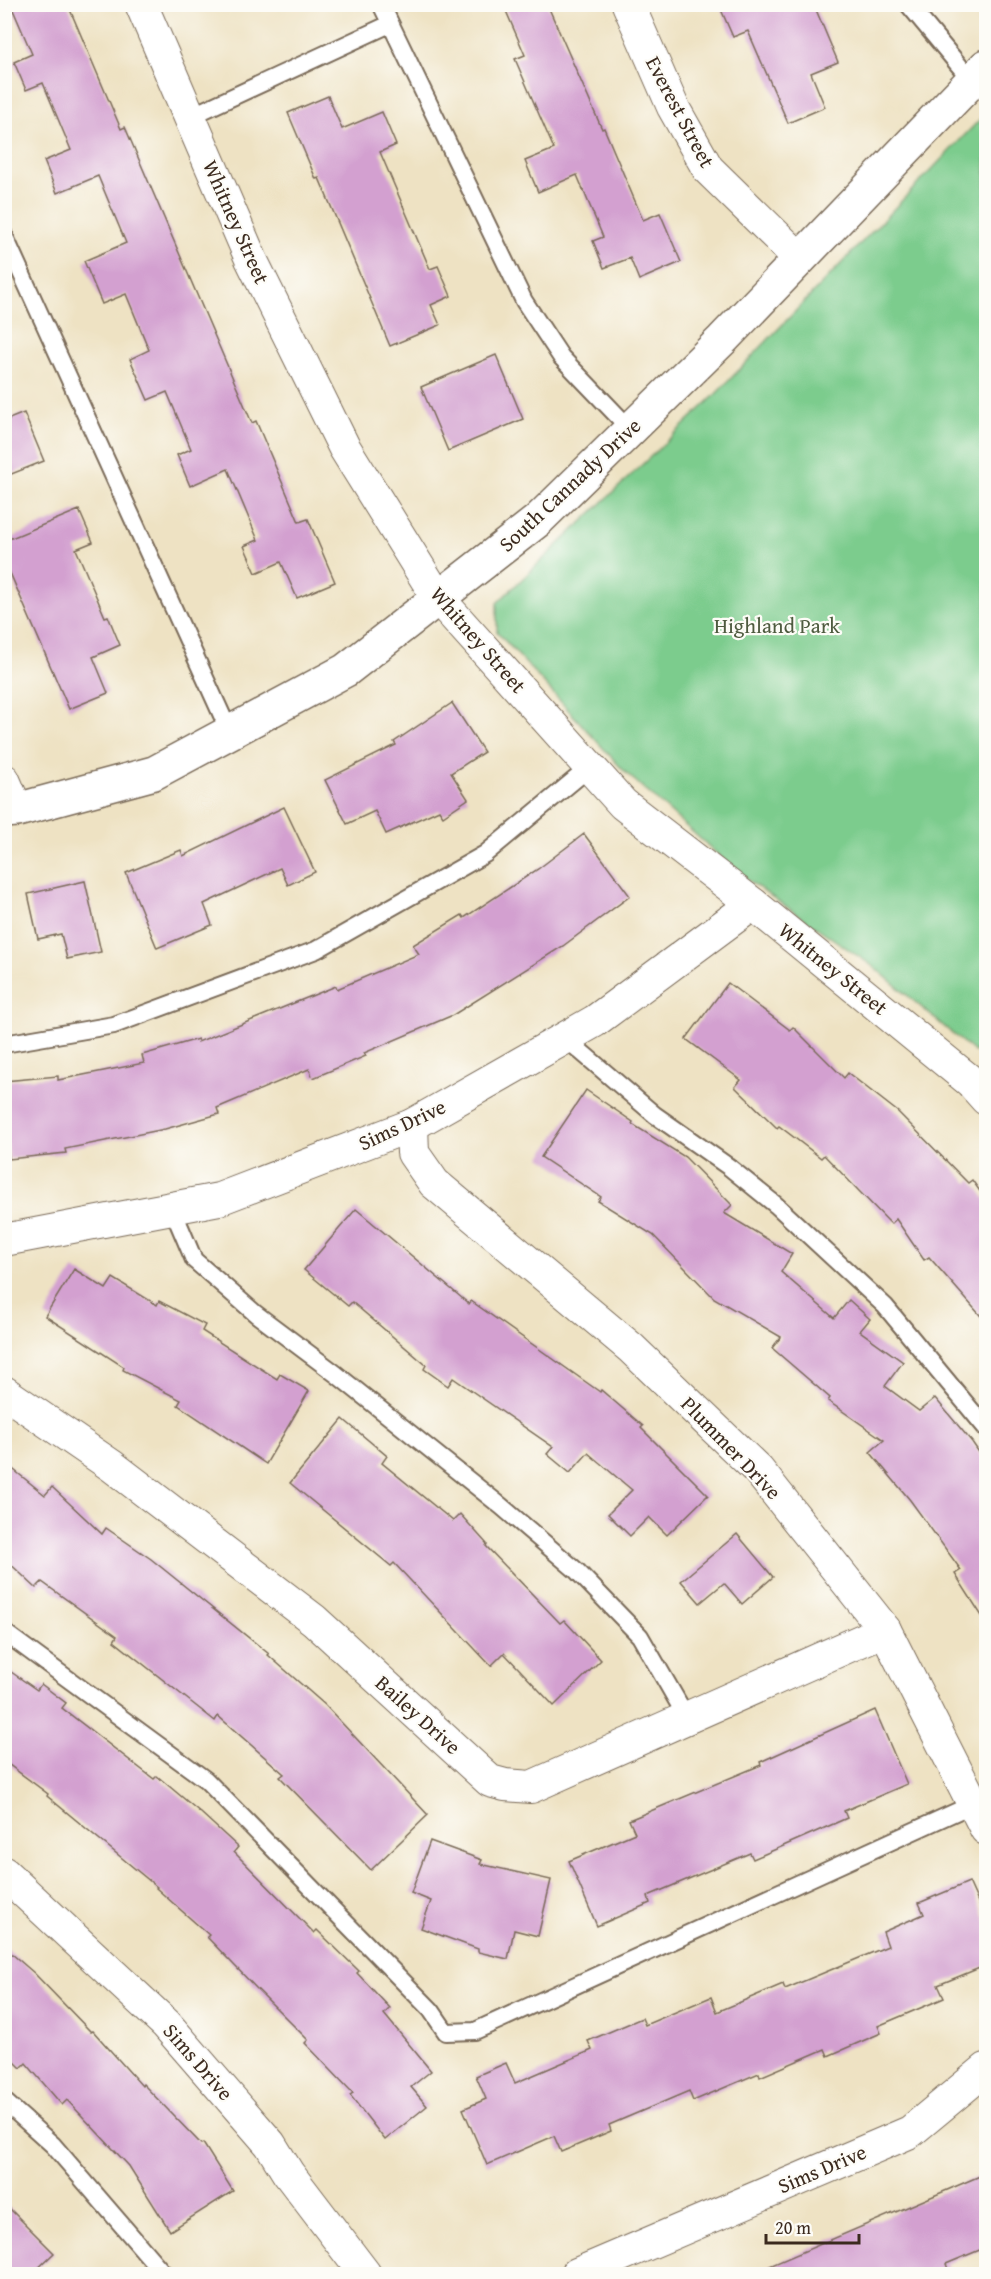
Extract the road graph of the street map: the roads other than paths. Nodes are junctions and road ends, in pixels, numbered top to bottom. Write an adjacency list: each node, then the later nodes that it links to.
1 (141, 4): 7 (street, Whitney Street)
2 (381, 4): 5 (lane)
3 (628, 4): 9 (street, Everest Street)
4 (908, 4): 6 (lane)
5 (390, 24): 7 (lane); 10 (lane)
6 (979, 74): 9 (street, South Cannady Drive)
7 (189, 117): 11 (street, Whitney Street)
8 (4, 235): 12 (lane)
9 (800, 259): 10 (street, South Cannady Drive)
10 (631, 429): 11 (street, South Cannady Drive)
11 (438, 598): 12 (street, South Cannady Drive); 13 (street, Whitney Street)
12 (230, 733): 14 (street, South Cannady Drive)
13 (590, 767): 15 (street, Whitney Street); 17 (lane)
14 (9, 800)
15 (753, 904): 16 (street, Sims Drive); 18 (street, Whitney Street)
16 (565, 1038): 19 (street, Sims Drive); 23 (lane)
17 (4, 1044)
18 (987, 1099)
19 (412, 1125): 20 (street, Sims Drive); 24 (street, Plummer Drive)
20 (172, 1208): 21 (street, Sims Drive); 26 (lane)
21 (4, 1240)
22 (4, 1392): 26 (street, Bailey Drive)
23 (987, 1428)
24 (885, 1630): 26 (street, Bailey Drive); 27 (street, Plummer Drive)
25 (4, 1632): 27 (lane)
26 (687, 1718)
27 (980, 1817)
28 (4, 1873): 32 (street, Sims Drive)
29 (987, 2069): 33 (street, Sims Drive)
30 (4, 2101): 31 (lane)
31 (164, 2274)
32 (365, 2274)
33 (577, 2274)

